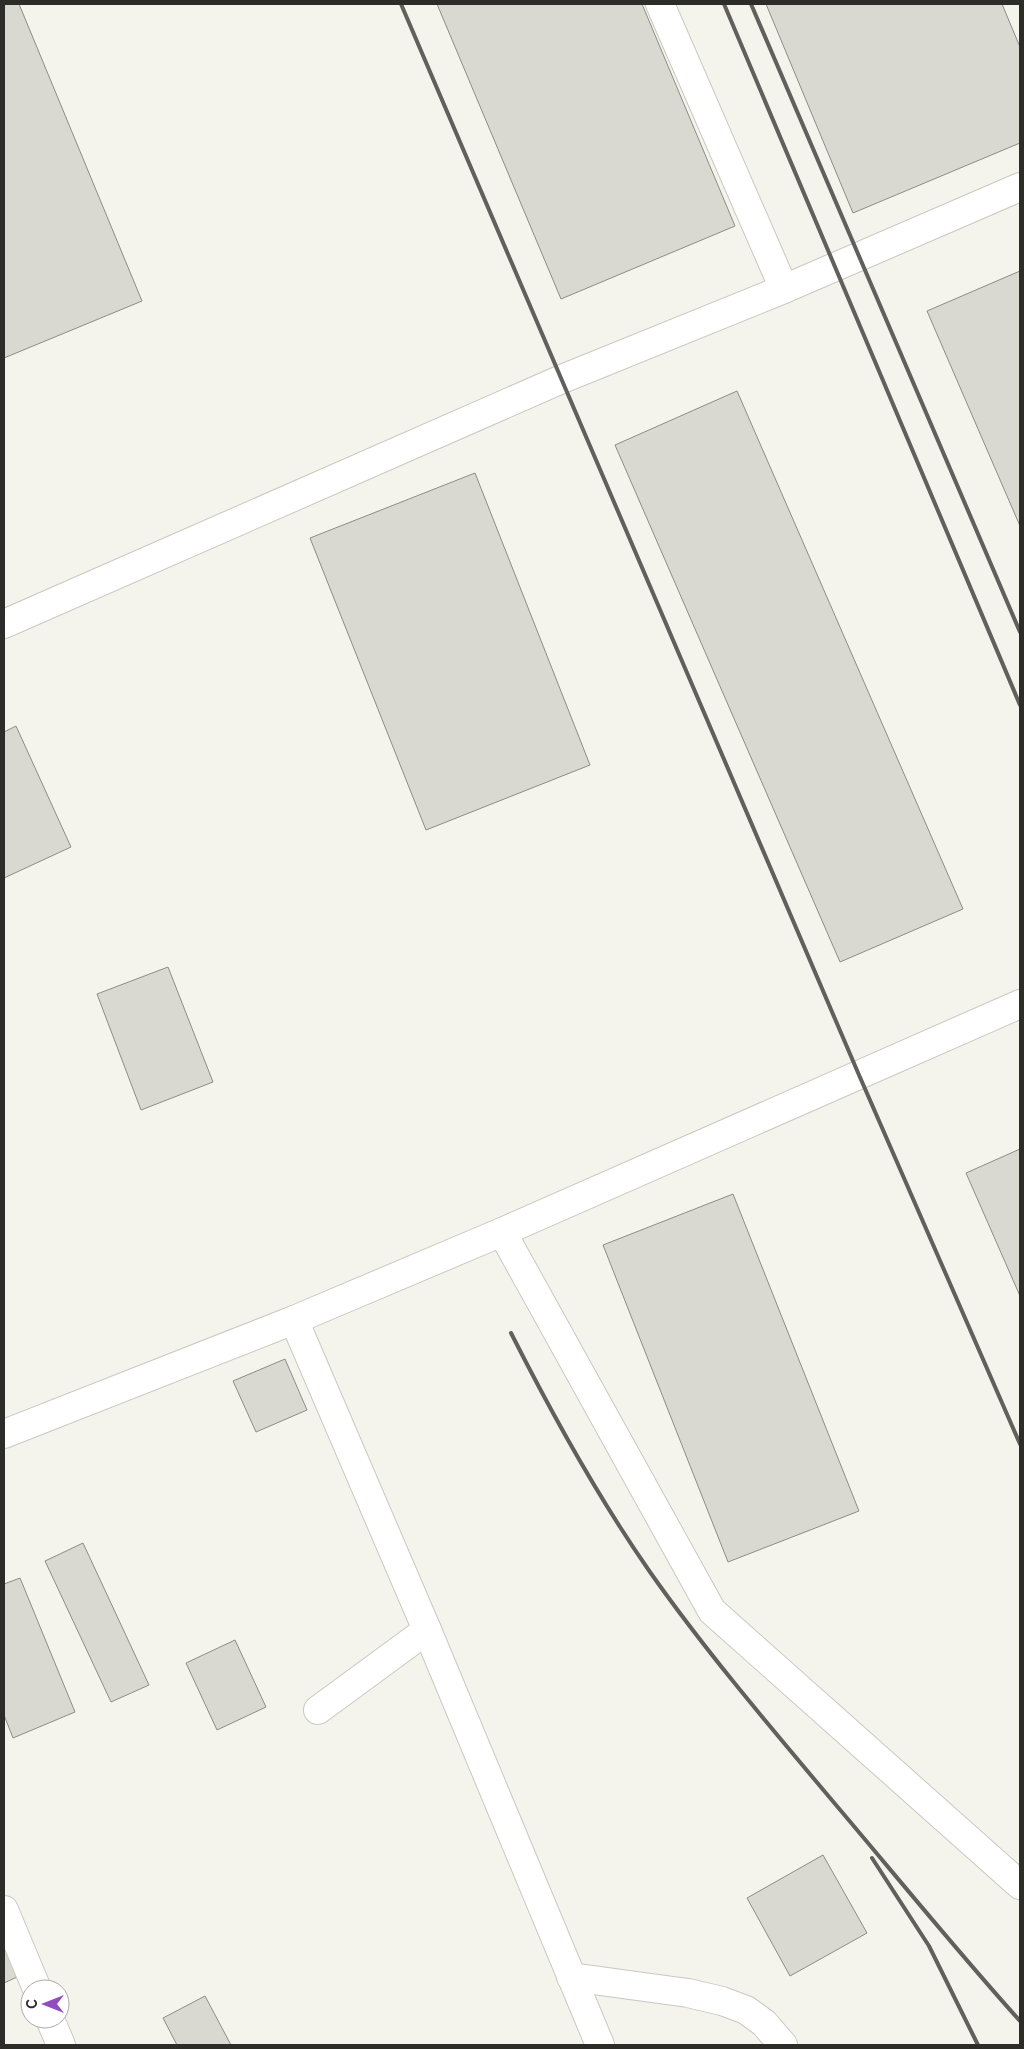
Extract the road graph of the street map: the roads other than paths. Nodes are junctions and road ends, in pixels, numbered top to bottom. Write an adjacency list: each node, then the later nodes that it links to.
1 (660, 4): 3 (lane)
2 (1020, 187): 3 (lane)
3 (784, 289): 4 (lane)
4 (4, 624)
5 (1020, 1004): 6 (lane)
6 (502, 1232): 7 (lane); 11 (lane)
7 (294, 1320): 8 (lane); 9 (lane)
8 (4, 1434)
9 (427, 1630): 10 (lane); 13 (lane)
10 (318, 1710)
11 (1020, 1885)
12 (4, 1910): 14 (lane)
13 (571, 1977): 17 (lane); 18 (lane)
14 (33, 1979)
15 (54, 2029): 16 (lane)
16 (61, 2045)
17 (600, 2045)
18 (783, 2045)

